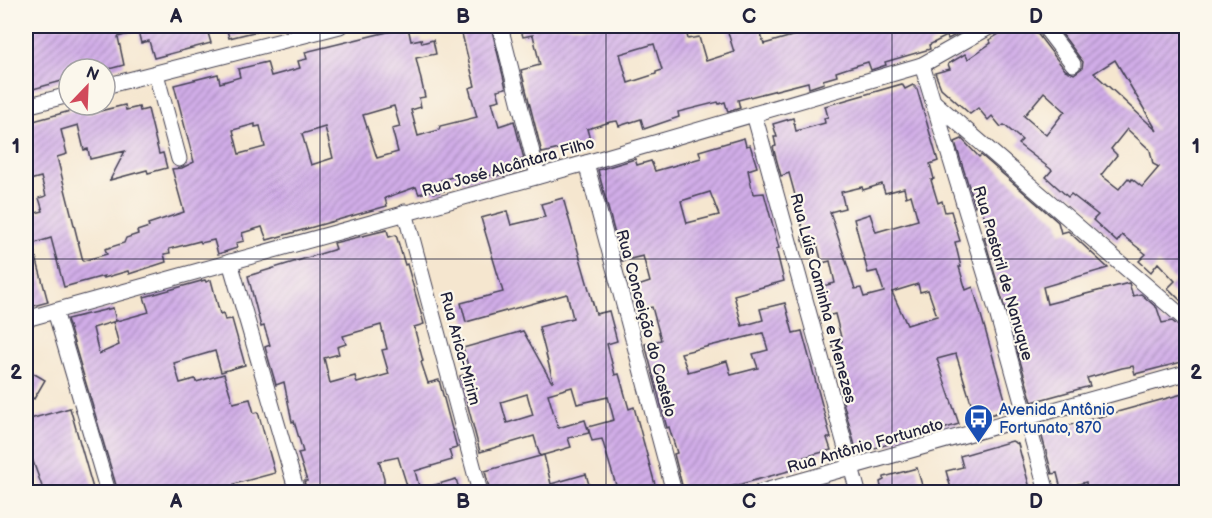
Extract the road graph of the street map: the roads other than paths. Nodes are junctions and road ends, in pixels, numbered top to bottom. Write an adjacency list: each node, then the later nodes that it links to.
1 (337, 26): 7 (street)
2 (500, 26): 15 (street)
3 (991, 26): 6 (street, Rua José Alcântara Filho)
4 (1044, 26): 5 (street)
5 (1073, 64)
6 (922, 65): 10 (street, Rua Pastoril de Nanuque); 12 (street, Rua José Alcântara Filho)
7 (156, 74): 8 (street); 13 (street)
8 (117, 83)
9 (57, 98): 11 (street)
10 (935, 103): 20 (street); 22 (street, Rua Pastoril de Nanuque)
11 (26, 106)
12 (754, 114): 14 (street, Rua José Alcântara Filho); 23 (street, Rua Lúis Caminha e Menezes)
13 (179, 159)
14 (586, 163): 15 (street, Rua José Alcântara Filho); 27 (street, Rua Conceição do Castelo)
15 (538, 176): 16 (street, Rua José Alcântara Filho)
16 (405, 213): 17 (street, Rua José Alcântara Filho); 26 (street, Rua Arica-Mirim)
17 (230, 262): 18 (street, Rua José Alcântara Filho); 25 (street)
18 (55, 310): 19 (street, Rua José Alcântara Filho); 24 (street)
19 (26, 319)
20 (1186, 320)
21 (1186, 373): 22 (street, Rua Antônio Fortunato)
22 (1026, 418): 23 (street, Rua Antônio Fortunato); 30 (street, Rua Pastoril de Nanuque)
23 (852, 467): 28 (street, Rua Antônio Fortunato); 29 (street, Rua Lúis Caminha e Menezes)
24 (108, 492)
25 (297, 492)
26 (480, 492)
27 (674, 492)
28 (761, 492)
29 (858, 492)
30 (1047, 492)

